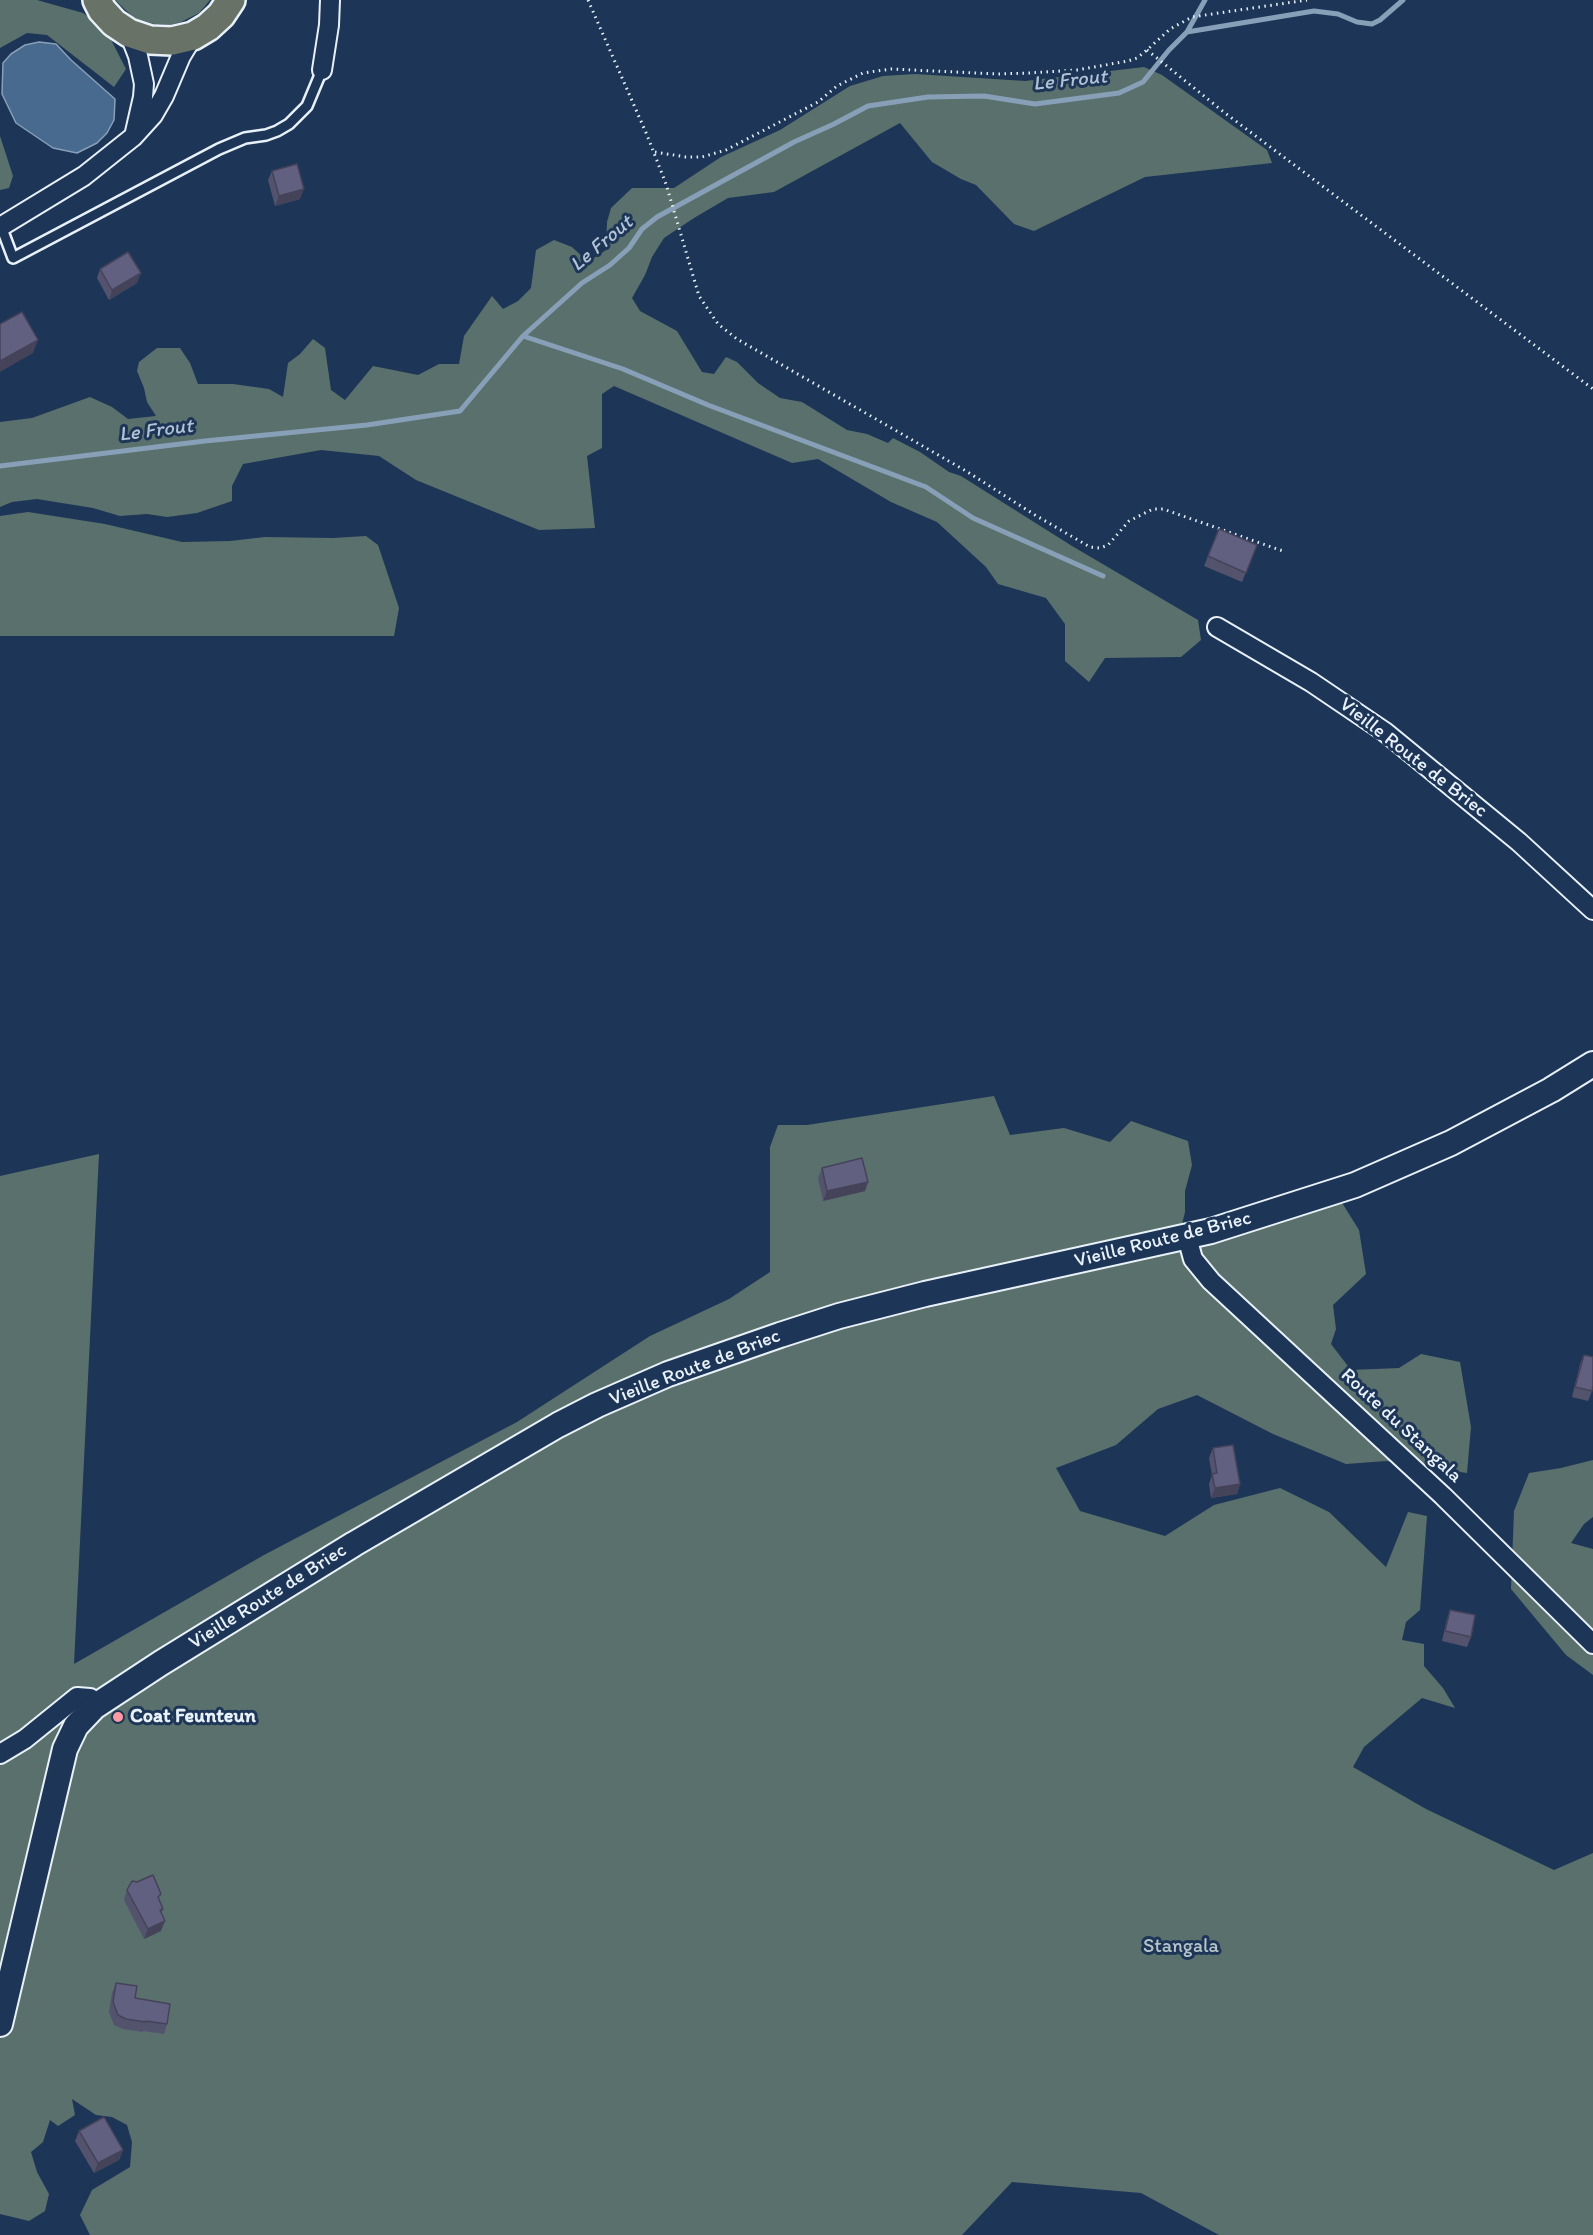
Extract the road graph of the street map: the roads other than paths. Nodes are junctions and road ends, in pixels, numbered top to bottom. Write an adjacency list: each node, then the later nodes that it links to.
1 (97, 0): 4 (main road)
2 (232, 0): 5 (main road)
3 (330, 0): 6 (street)
4 (129, 33): 5 (main road); 7 (street)
5 (193, 36): 7 (street)
6 (322, 70): 8 (lane)
7 (134, 137): 8 (street)
8 (0, 226)
9 (1217, 627): 10 (street, Vieille Route de Briec)
10 (1593, 910)
11 (1593, 1064): 12 (street, Vieille Route de Briec)
12 (1187, 1237): 13 (street, Route du Stangala); 14 (street, Vieille Route de Briec)
13 (1593, 1644)
14 (94, 1707): 15 (street); 16 (street, Vieille Route de Briec)
15 (0, 1755)
16 (0, 2024)

